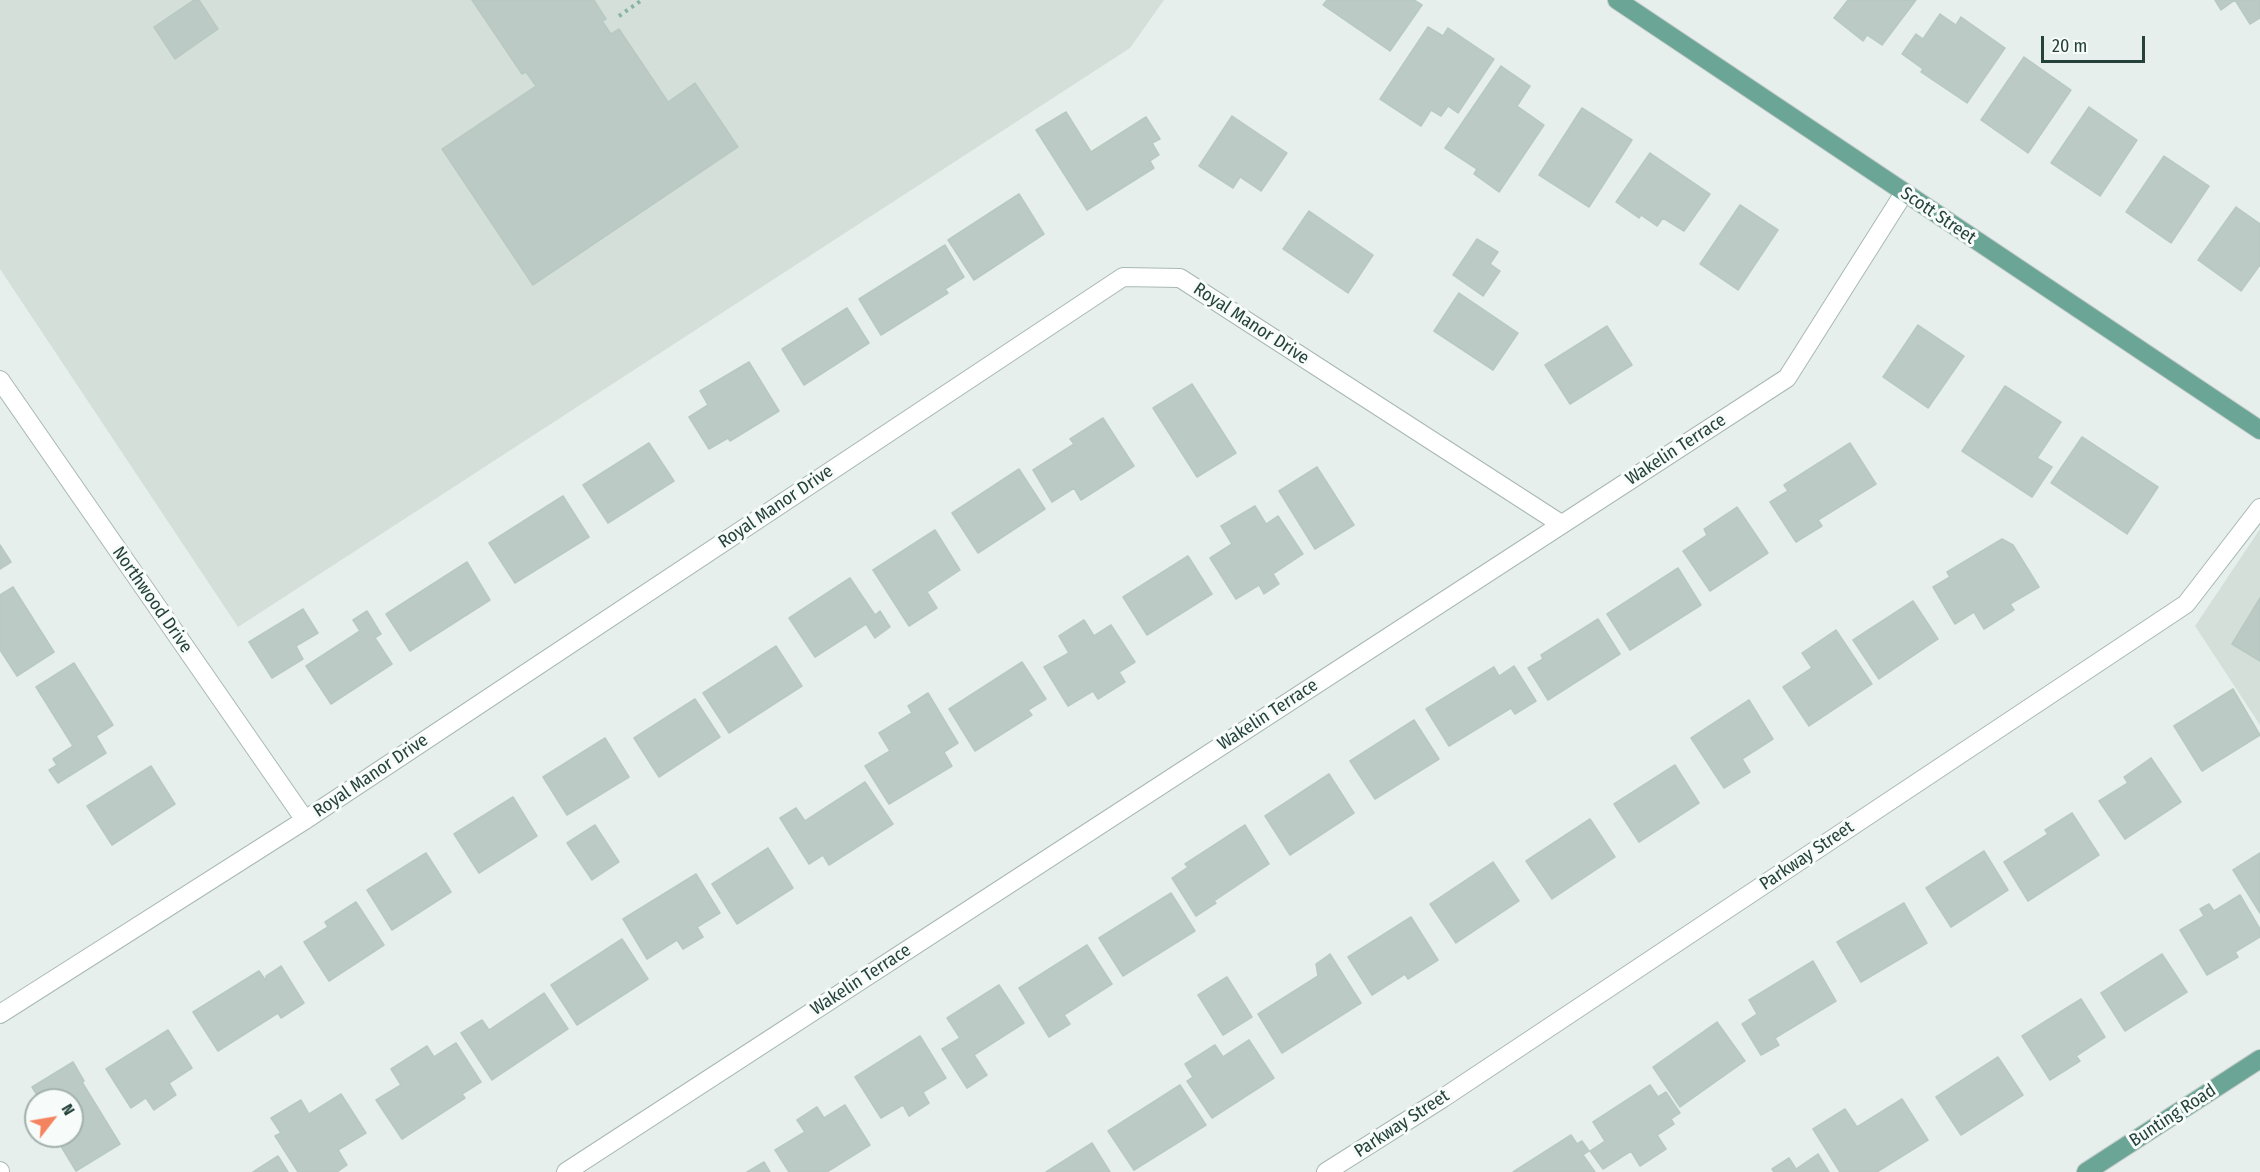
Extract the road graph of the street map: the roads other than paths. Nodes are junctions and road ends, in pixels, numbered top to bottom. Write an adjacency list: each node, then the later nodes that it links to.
1 (1617, 0): 2 (main road, Scott Street)
2 (1904, 192): 4 (main road, Scott Street); 6 (street, Wakelin Terrace)
3 (0, 380): 7 (street, Northwood Drive)
4 (2260, 430)
5 (2260, 508): 11 (street, Parkway Street)
6 (1561, 525): 7 (street, Royal Manor Drive); 10 (street, Wakelin Terrace)
7 (305, 820): 8 (street, Royal Manor Drive)
8 (0, 1014)
9 (2260, 1059): 12 (main road, Bunting Road)
10 (566, 1172)
11 (1326, 1172)
12 (2086, 1172)

